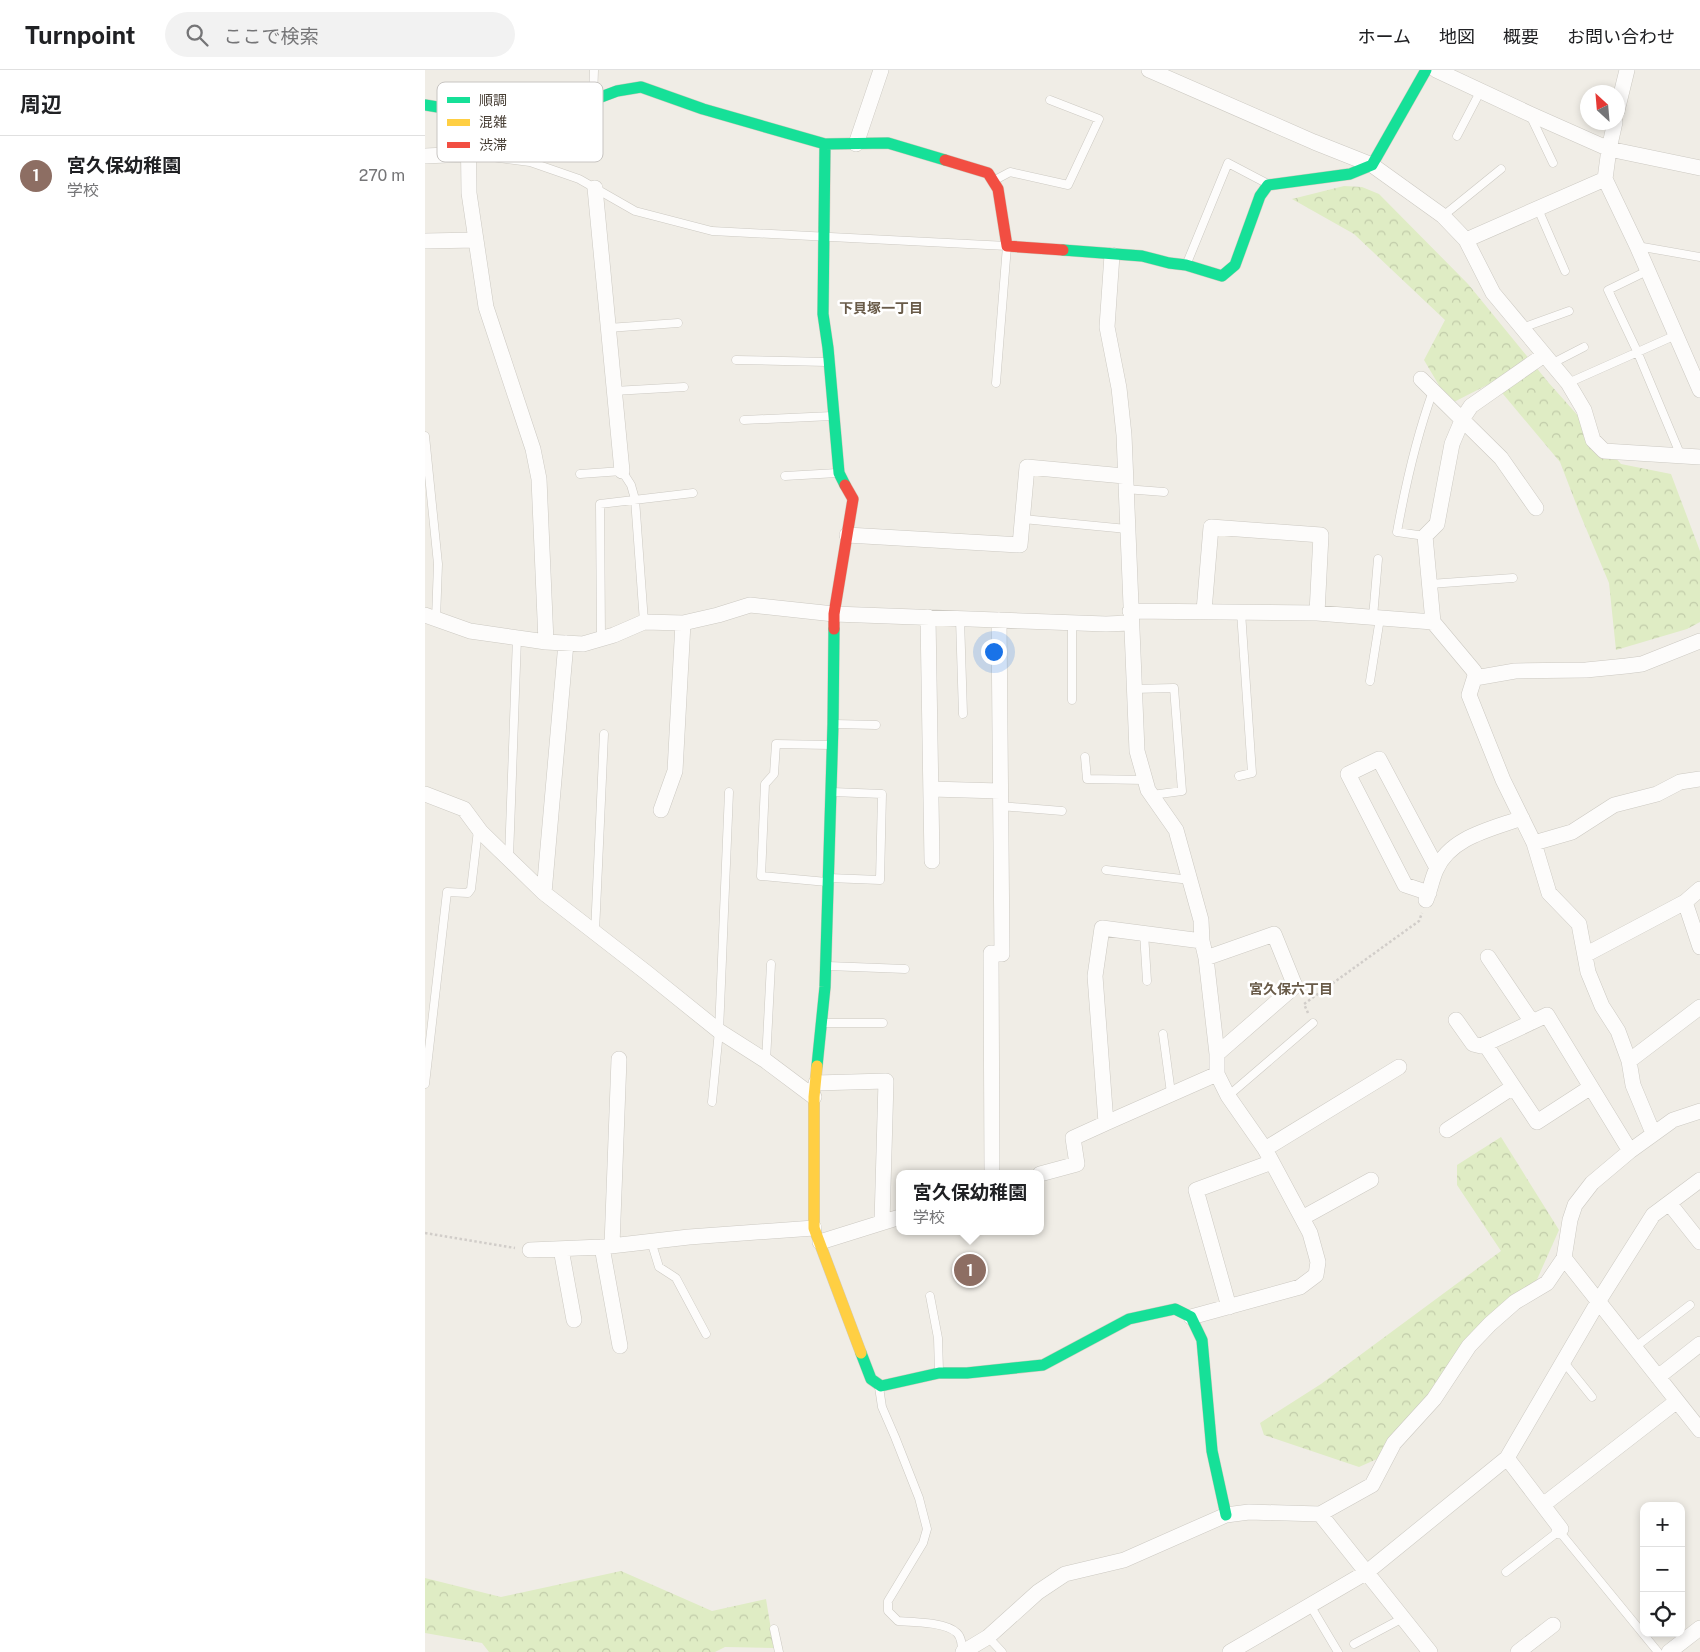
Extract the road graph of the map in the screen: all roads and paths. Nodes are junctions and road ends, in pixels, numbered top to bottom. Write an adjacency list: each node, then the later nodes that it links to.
1 (881, 70): 15 (street)
2 (1149, 70): 6 (street)
3 (1426, 70): 20 (street)
4 (1436, 70): 8 (street)
5 (1627, 70): 7 (street)
6 (1170, 74): 20 (street)
7 (1623, 85)
8 (1480, 92): 11 (street); 13 (lane)
9 (603, 97): 14 (street)
10 (1050, 100): 24 (lane)
11 (1529, 114): 16 (street); 19 (lane)
12 (1613, 130): 16 (street)
13 (1457, 136)
14 (825, 144): 15 (street); 29 (street)
15 (855, 144): 24 (street)
16 (1609, 148): 21 (street); 23 (street)
17 (468, 162): 30 (street)
18 (531, 162): 26 (lane)
19 (1553, 163)
20 (1372, 165): 25 (street); 28 (street)
21 (1700, 168)
22 (1501, 169): 28 (lane)
23 (1605, 179): 27 (street); 34 (street)
24 (993, 181): 33 (street)
25 (1268, 185): 37 (street); 37 (lane)
26 (595, 188): 29 (lane); 42 (street)
27 (1538, 209): 31 (street); 38 (lane)
28 (1443, 216): 31 (street)
29 (823, 237): 33 (lane); 49 (street)
30 (476, 240): 32 (street); 96 (street)
31 (1466, 240): 43 (street)
32 (425, 241)
33 (1007, 246): 35 (street); 51 (lane)
34 (1637, 246): 36 (lane); 39 (street)
35 (1112, 255): 37 (street); 67 (street)
36 (1700, 257)
37 (1186, 265)
38 (1565, 271)
39 (1647, 271): 44 (street); 46 (lane)
40 (1569, 310): 43 (lane)
41 (678, 323): 42 (lane)
42 (608, 328): 55 (street)
43 (1522, 328): 47 (street)
44 (1676, 334): 46 (lane); 54 (street)
45 (1584, 347): 47 (lane)
46 (1637, 351): 52 (lane); 61 (lane)
47 (1548, 359): 52 (street); 59 (street)
48 (736, 360): 49 (lane)
49 (829, 362): 57 (street)
50 (1421, 379): 56 (street)
51 (996, 383)
52 (1568, 383): 61 (street)
53 (684, 387): 55 (lane)
54 (1700, 390)
55 (614, 391): 63 (street)
56 (1433, 391): 59 (street); 75 (lane)
57 (834, 416): 58 (lane); 64 (street)
58 (744, 420)
59 (1462, 420): 71 (street); 75 (street)
60 (425, 436): 83 (lane)
61 (1681, 456): 62 (street)
62 (1700, 457)
63 (622, 471): 65 (lane); 70 (lane)
64 (839, 473): 66 (lane); 74 (street)
65 (580, 474)
66 (785, 476)
67 (1125, 483): 68 (lane); 72 (street); 73 (street)
68 (1164, 492)
69 (693, 493): 70 (lane)
70 (635, 499): 89 (lane); 94 (lane)
71 (1536, 508)
72 (1023, 519): 73 (lane); 74 (street)
73 (1127, 529): 85 (street)
74 (847, 535): 82 (street)
75 (1425, 536): 78 (street)
76 (1379, 560): 86 (lane)
77 (1513, 578): 78 (lane)
78 (1430, 584): 90 (street)
79 (1204, 611): 80 (street); 81 (street); 85 (street)
80 (1241, 612): 81 (street); 108 (lane)
81 (1317, 613): 86 (street)
82 (834, 614): 84 (street); 91 (street); 103 (street)
83 (431, 617): 93 (street)
84 (928, 617): 87 (street); 111 (street)
85 (1130, 617): 92 (street); 100 (street)
86 (1377, 618): 90 (street); 99 (lane)
87 (959, 619): 88 (street); 102 (lane)
88 (999, 620): 92 (street); 112 (street)
89 (644, 622): 91 (street); 94 (street)
90 (1433, 622): 98 (street)
91 (683, 623): 118 (street)
92 (1072, 623): 101 (lane)
93 (517, 638): 96 (street); 123 (lane)
94 (601, 638): 97 (street)
95 (1700, 641): 98 (street)
96 (546, 642): 97 (street)
97 (566, 643): 130 (street)
98 (1475, 678): 120 (street)
99 (1369, 681)
100 (1133, 688): 110 (street); 116 (lane)
101 (1072, 700)
102 (963, 714)
103 (833, 724): 104 (lane); 106 (street)
104 (876, 725)
105 (604, 734): 133 (lane)
106 (833, 745): 114 (street); 128 (lane)
107 (1085, 756): 110 (lane)
108 (1239, 776)
109 (1700, 779): 122 (street)
110 (1145, 780): 116 (street)
111 (931, 789): 112 (street); 124 (street)
112 (1000, 791): 117 (street)
113 (729, 792): 150 (lane)
114 (831, 792): 128 (street); 128 (lane)
115 (425, 794): 121 (street)
116 (1152, 795): 127 (street)
117 (1000, 806): 119 (lane); 172 (street)
118 (661, 810)
119 (1062, 811)
120 (1522, 818): 122 (street); 125 (street)
121 (479, 828): 123 (street); 159 (lane)
122 (1534, 843): 137 (street)
123 (509, 859): 130 (street)
124 (932, 861)
125 (1437, 868): 131 (street); 131 (street)
126 (1105, 870): 127 (lane)
127 (1191, 880): 135 (street)
128 (828, 881): 141 (street)
129 (1700, 889): 132 (street)
130 (544, 893): 133 (street)
131 (1427, 896): 146 (path)
132 (1685, 902): 136 (street); 137 (street)
133 (595, 933): 150 (street)
134 (1144, 933): 135 (street); 143 (lane); 167 (street)
135 (1202, 941): 139 (street)
136 (1700, 947)
137 (1585, 955): 155 (street)
138 (1487, 957): 147 (street)
139 (1206, 958): 153 (street); 153 (street)
140 (771, 964): 156 (lane)
141 (825, 966): 142 (lane); 148 (street)
142 (905, 969)
143 (1147, 980)
144 (1700, 1007): 155 (street)
145 (1456, 1020): 152 (street)
146 (1313, 1022): 164 (lane)
147 (1532, 1022): 152 (street); 161 (street)
148 (821, 1023): 149 (lane); 162 (street)
149 (883, 1023)
150 (719, 1031): 156 (street); 165 (lane)
151 (1163, 1034): 163 (lane)
152 (1485, 1044): 160 (street)
153 (1217, 1054): 158 (street)
154 (619, 1059): 184 (street)
155 (1629, 1060): 169 (street)
156 (766, 1061): 162 (street)
157 (1399, 1067): 171 (street)
158 (1217, 1074): 163 (street); 164 (street)
159 (425, 1084)
160 (1513, 1087): 161 (street); 168 (street)
161 (1591, 1088): 170 (street)
162 (815, 1090): 179 (street); 181 (street)
163 (1171, 1094): 167 (street)
164 (1228, 1096): 171 (street)
165 (712, 1102)
166 (1700, 1111): 169 (street)
167 (1105, 1123): 173 (street)
168 (1447, 1130)
169 (1653, 1133): 170 (street)
170 (1630, 1151): 187 (street)
171 (1268, 1155): 178 (street); 191 (street)
172 (992, 1170)
173 (1044, 1173)
174 (1371, 1180): 178 (street)
175 (1700, 1180): 176 (street)
176 (1669, 1203): 183 (street); 189 (street)
177 (896, 1217): 179 (street)
178 (1302, 1218): 191 (street)
179 (882, 1222): 181 (street)
180 (425, 1233): 186 (path)
181 (817, 1235): 182 (street); 201 (street)
182 (651, 1241): 184 (street); 194 (lane)
183 (1700, 1242)
184 (607, 1246): 185 (street); 196 (street)
185 (561, 1249): 186 (street); 193 (street)
186 (530, 1250)
187 (1564, 1258): 189 (street); 207 (street)
188 (930, 1296): 199 (lane)
189 (1598, 1302): 197 (street); 198 (street)
190 (1690, 1304): 197 (lane)
191 (1229, 1307): 192 (street)
192 (1191, 1317): 199 (street); 208 (street)
193 (574, 1320)
194 (706, 1334)
195 (1700, 1344): 200 (street)
196 (620, 1346)
197 (1634, 1348): 200 (street)
198 (1563, 1361): 202 (lane); 205 (street)
199 (939, 1373): 201 (street)
200 (1658, 1378): 203 (street)
201 (878, 1384): 220 (lane)
202 (1592, 1397)
203 (1677, 1401): 204 (street); 206 (street)
204 (1698, 1422)
205 (1507, 1458): 206 (street); 210 (street)
206 (1543, 1505): 209 (street)
207 (1320, 1514): 208 (street); 210 (street)
208 (1226, 1515): 217 (street)
209 (1559, 1531): 211 (lane); 226 (lane)
210 (1367, 1572): 212 (street); 213 (street)
211 (1506, 1572)
212 (1310, 1605): 222 (street); 223 (lane)
213 (1403, 1618): 218 (lane); 224 (street)
214 (1553, 1625): 225 (street)
215 (1700, 1628): 227 (street)
216 (774, 1629): 219 (lane)
217 (988, 1637): 220 (street); 221 (lane)
218 (1354, 1644)
219 (779, 1652)
220 (962, 1652)
221 (1002, 1652)
222 (1230, 1652)
223 (1338, 1652)
224 (1430, 1652)
225 (1518, 1652)
226 (1658, 1652)
227 (1669, 1652)

